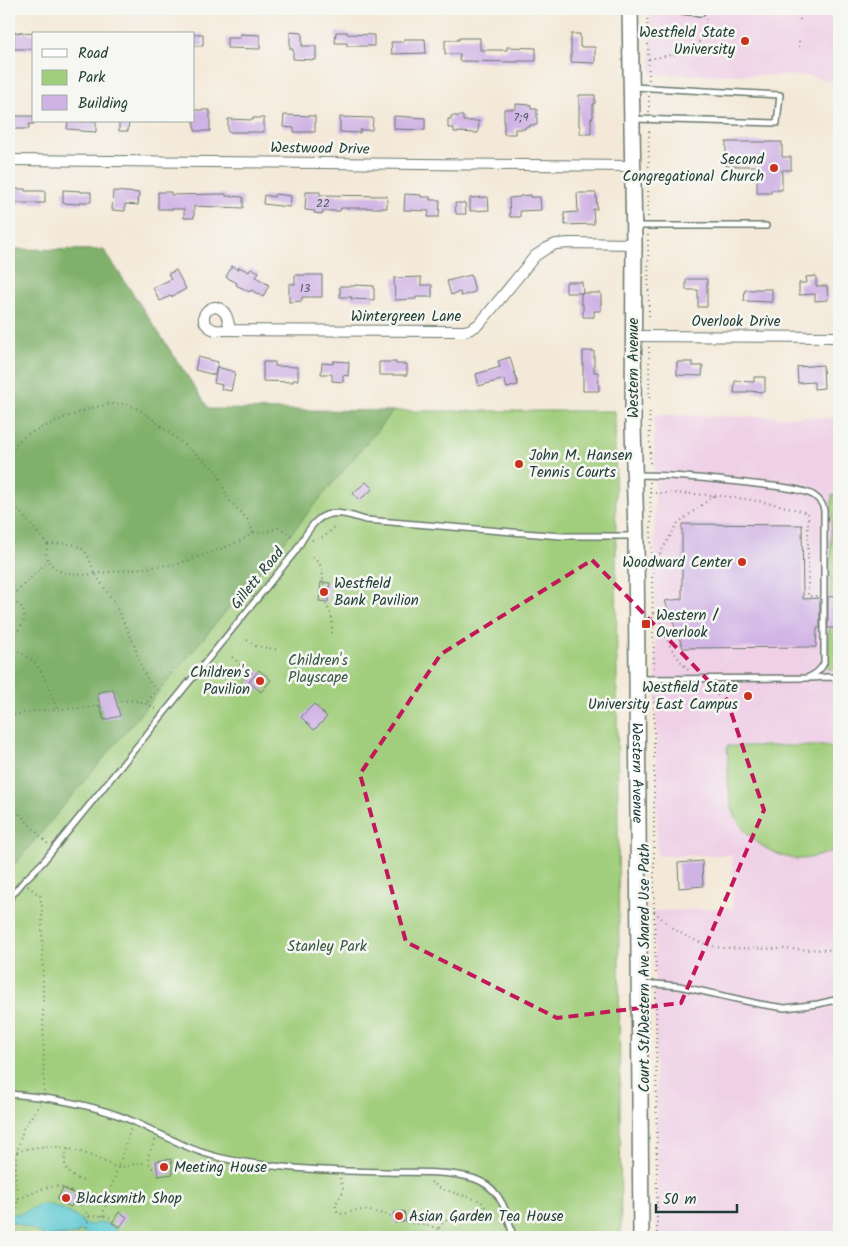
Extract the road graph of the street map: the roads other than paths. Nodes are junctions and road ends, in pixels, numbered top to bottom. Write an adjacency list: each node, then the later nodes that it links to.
1 (630, 9): 4 (main road, Western Avenue)
2 (660, 9): 3 (lane)
3 (704, 13)
4 (631, 87): 5 (main road, Western Avenue); 5 (lane)
5 (631, 119): 7 (main road, Western Avenue)
6 (9, 160): 7 (street, Westwood Drive)
7 (632, 166): 8 (main road, Western Avenue)
8 (641, 226): 9 (lane); 10 (main road, Western Avenue)
9 (766, 226)
10 (634, 244): 11 (street, Wintergreen Lane); 12 (main road, Western Avenue)
11 (230, 330)
12 (633, 336): 13 (street, Overlook Drive); 14 (main road, Western Avenue)
13 (839, 337)
14 (642, 475): 15 (main road, Western Avenue); 16 (lane)
15 (636, 536): 18 (main road, Western Avenue); 19 (lane, Gillett Road)
16 (807, 678): 17 (lane); 18 (lane)
17 (839, 678)
18 (637, 679): 20 (main road, Western Avenue)
19 (9, 899)
20 (639, 985): 21 (lane); 24 (main road, Western Avenue)
21 (839, 999)
22 (9, 1094): 23 (lane)
23 (513, 1237)
24 (641, 1237)

